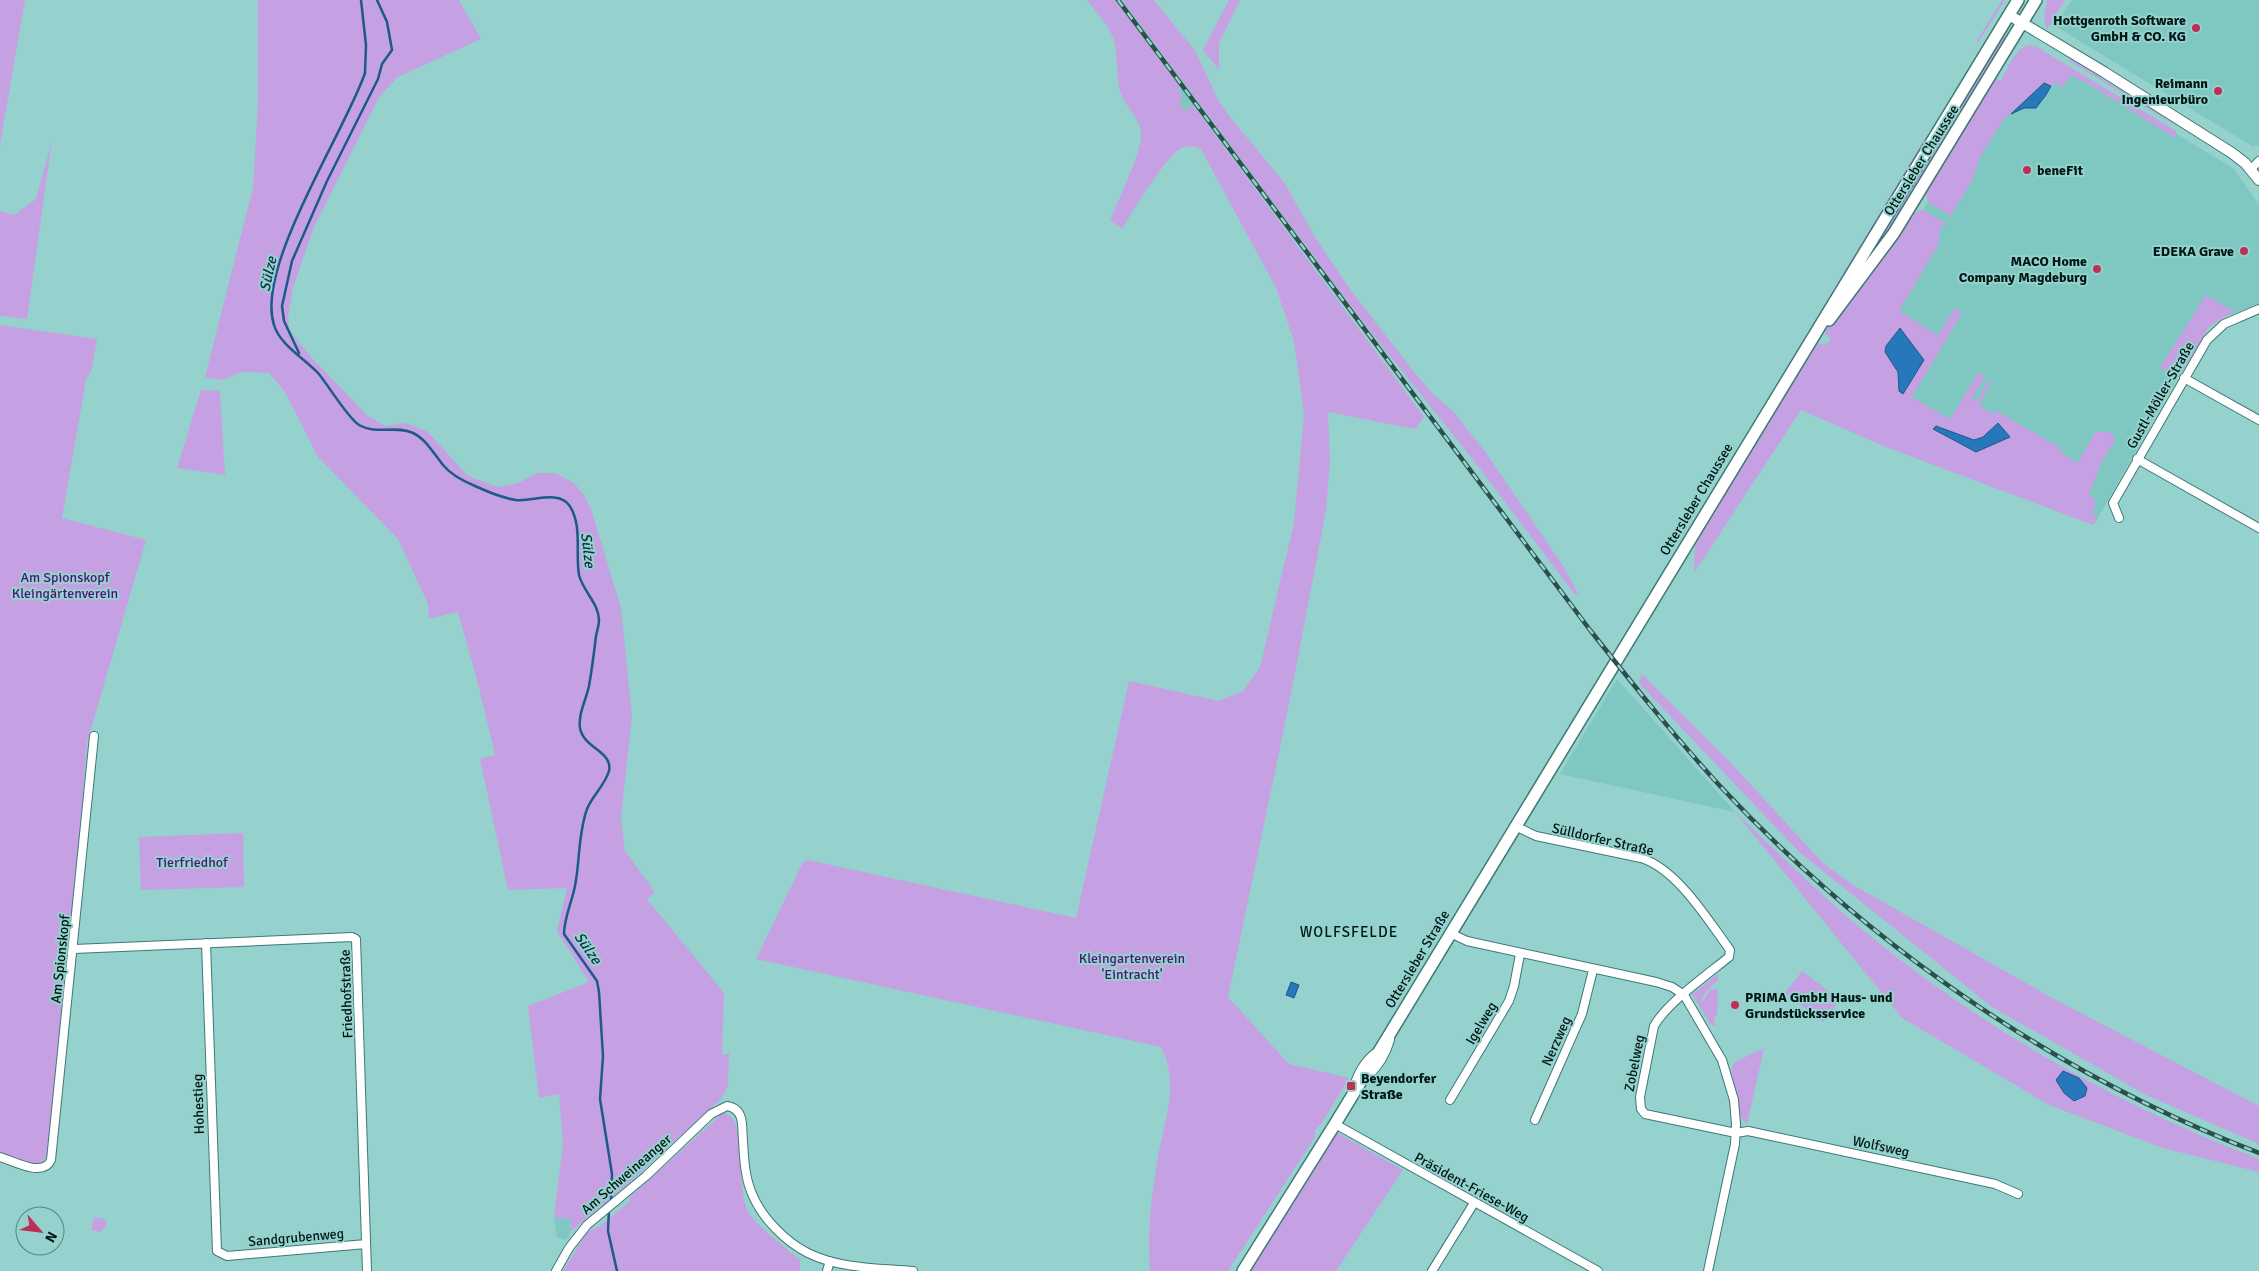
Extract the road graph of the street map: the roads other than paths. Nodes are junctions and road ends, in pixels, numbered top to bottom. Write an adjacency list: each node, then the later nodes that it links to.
1 (2018, 0): 3 (main road, Ottersleber Chaussee)
2 (2036, 0): 4 (main road, Ottersleber Chaussee)
3 (2008, 15): 4 (street); 9 (main road, Ottersleber Chaussee)
4 (2022, 23): 6 (street); 9 (main road, Ottersleber Chaussee)
5 (2259, 161): 6 (street)
6 (2251, 170): 7 (street)
7 (2259, 180)
8 (2259, 309): 10 (street, Gustl-Möller-Straße)
9 (1820, 328): 15 (main road, Ottersleber Chaussee)
10 (2184, 378): 11 (street); 12 (street, Gustl-Möller-Straße)
11 (2259, 420)
12 (2137, 459): 13 (street, Gustl-Möller-Straße); 14 (street)
13 (2119, 518)
14 (2259, 528)
15 (1615, 661): 17 (main road, Ottersleber Straße)
16 (94, 736): 20 (street, Am Spionskopf)
17 (1515, 826): 18 (main road, Ottersleber Straße); 23 (street, Sülldorfer Straße)
18 (1450, 933): 21 (street); 24 (main road, Ottersleber Straße)
19 (206, 943): 20 (street, Friedhofstraße); 35 (street, Friedhofstraße); 36 (street, Hohestieg)
20 (74, 949): 32 (street, Am Spionskopf)
21 (1520, 954): 22 (street); 28 (street, Igelweg)
22 (1593, 970): 23 (street); 29 (street, Nerzweg)
23 (1684, 995): 31 (street); 31 (street, Zobelweg)
24 (1394, 1027): 25 (main road, Ottersleber Straße); 26 (street)
25 (1381, 1048): 26 (main road, Ottersleber Straße); 27 (street)
26 (1359, 1084): 27 (main road, Ottersleber Straße)
27 (1350, 1100): 30 (main road, Ottersleber Straße)
28 (1450, 1100)
29 (1535, 1120)
30 (1335, 1124): 34 (street, Präsident-Friese-Weg); 42 (main road, Ottersleber Straße)
31 (1736, 1133): 33 (street, Wolfsweg); 45 (street)
32 (0, 1157)
33 (2018, 1194)
34 (1474, 1203): 43 (street); 44 (street, Präsident-Friese-Weg)
35 (366, 1244): 36 (street, Sandgrubenweg); 38 (street, Friedhofstraße)
36 (228, 1256)
37 (830, 1261): 39 (street, Am Schweineanger); 40 (street); 41 (street)
38 (367, 1271)
39 (556, 1271)
40 (827, 1271)
41 (913, 1271)
42 (1243, 1271)
43 (1432, 1271)
44 (1598, 1271)
45 (1708, 1271)

